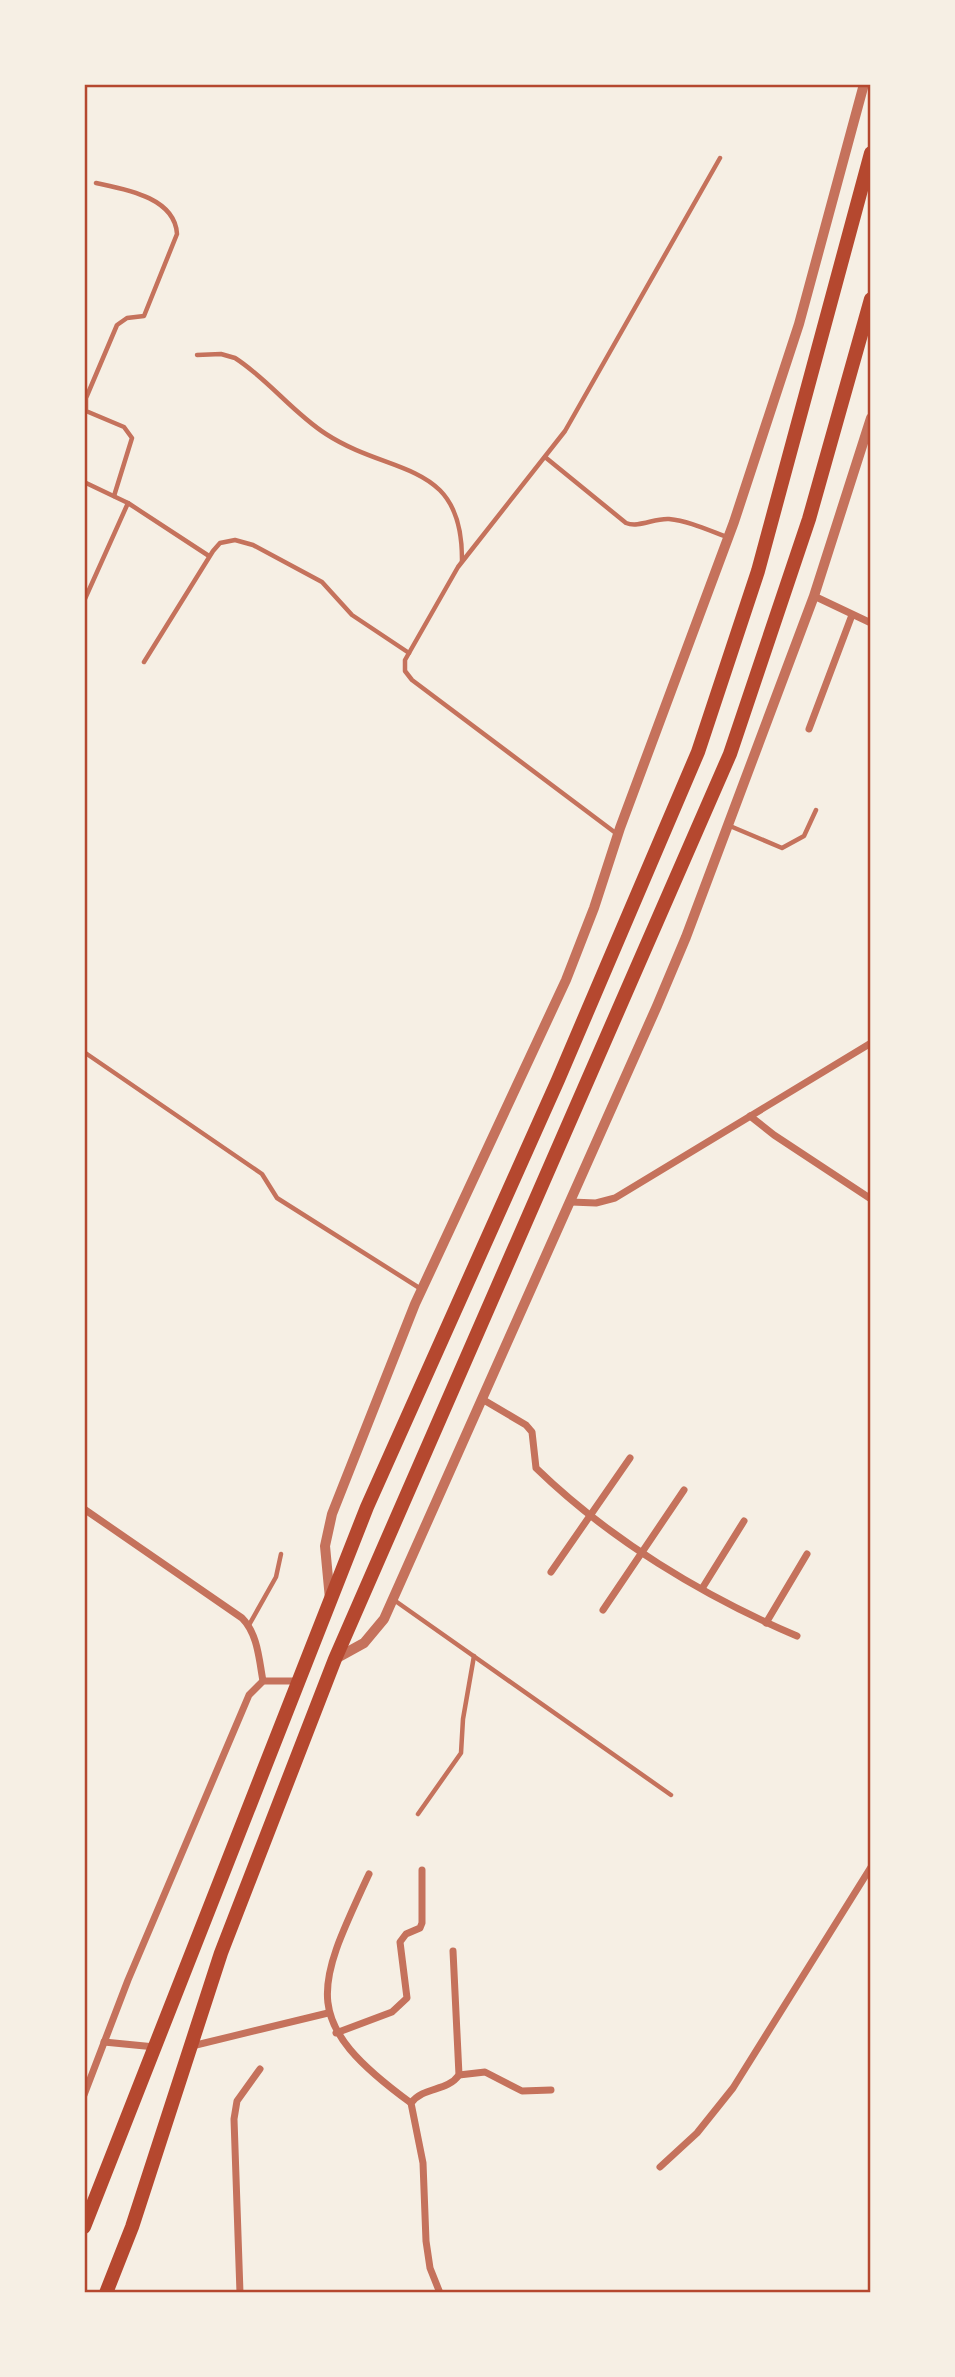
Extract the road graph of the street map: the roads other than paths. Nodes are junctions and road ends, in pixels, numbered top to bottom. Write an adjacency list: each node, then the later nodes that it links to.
1 (864, 84): 12 (street)
2 (871, 153): 43 (highway)
3 (720, 158): 8 (lane)
4 (96, 183): 10 (lane)
5 (871, 299): 49 (highway)
6 (197, 355): 14 (lane)
7 (871, 418): 15 (street)
8 (545, 457): 12 (lane); 14 (lane)
9 (84, 482): 10 (lane)
10 (114, 496): 11 (lane)
11 (128, 503): 13 (lane); 16 (lane)
12 (728, 537): 24 (street)
13 (209, 556): 19 (lane); 20 (lane)
14 (462, 562): 19 (lane)
15 (814, 596): 17 (street); 23 (street)
16 (84, 601)
17 (852, 615): 18 (street); 21 (street)
18 (871, 624)
19 (409, 653): 24 (lane)
20 (144, 662)
21 (809, 729)
22 (816, 810): 23 (lane)
23 (728, 825): 29 (street)
24 (617, 835): 30 (street)
25 (871, 1043): 27 (street)
26 (84, 1052): 30 (lane)
27 (750, 1116): 28 (street); 29 (street)
28 (871, 1199)
29 (571, 1202): 31 (street)
30 (422, 1289): 43 (street)
31 (482, 1399): 35 (street); 42 (street)
32 (630, 1458): 35 (street)
33 (684, 1490): 37 (street)
34 (84, 1509): 46 (street)
35 (592, 1516): 37 (street); 40 (street)
36 (744, 1521): 41 (street)
37 (643, 1554): 41 (street); 44 (street)
38 (807, 1554): 45 (street)
39 (281, 1555): 46 (lane)
40 (551, 1572)
41 (703, 1587): 45 (street)
42 (393, 1600): 48 (lane); 49 (street)
43 (331, 1602): 51 (highway)
44 (603, 1610)
45 (766, 1623): 47 (street)
46 (249, 1625): 50 (street)
47 (797, 1636)
48 (474, 1656): 52 (lane); 53 (lane)
49 (335, 1660): 61 (highway)
50 (263, 1681): 51 (street); 60 (street)
51 (300, 1681): 62 (highway)
52 (671, 1795)
53 (418, 1814)
54 (871, 1867): 68 (street)
55 (422, 1870): 59 (street)
56 (369, 1874): 58 (street)
57 (453, 1951): 64 (street)
58 (328, 2013): 59 (street); 61 (street)
59 (336, 2033): 67 (street)
60 (104, 2042): 62 (street); 66 (street)
61 (191, 2046): 70 (highway)
62 (156, 2048): 69 (highway)
63 (260, 2069): 71 (street)
64 (458, 2075): 65 (street); 67 (street)
65 (551, 2090)
66 (84, 2095)
67 (411, 2103): 72 (street)
68 (660, 2167)
69 (84, 2227)
70 (106, 2293)
71 (240, 2293)
72 (440, 2293)

